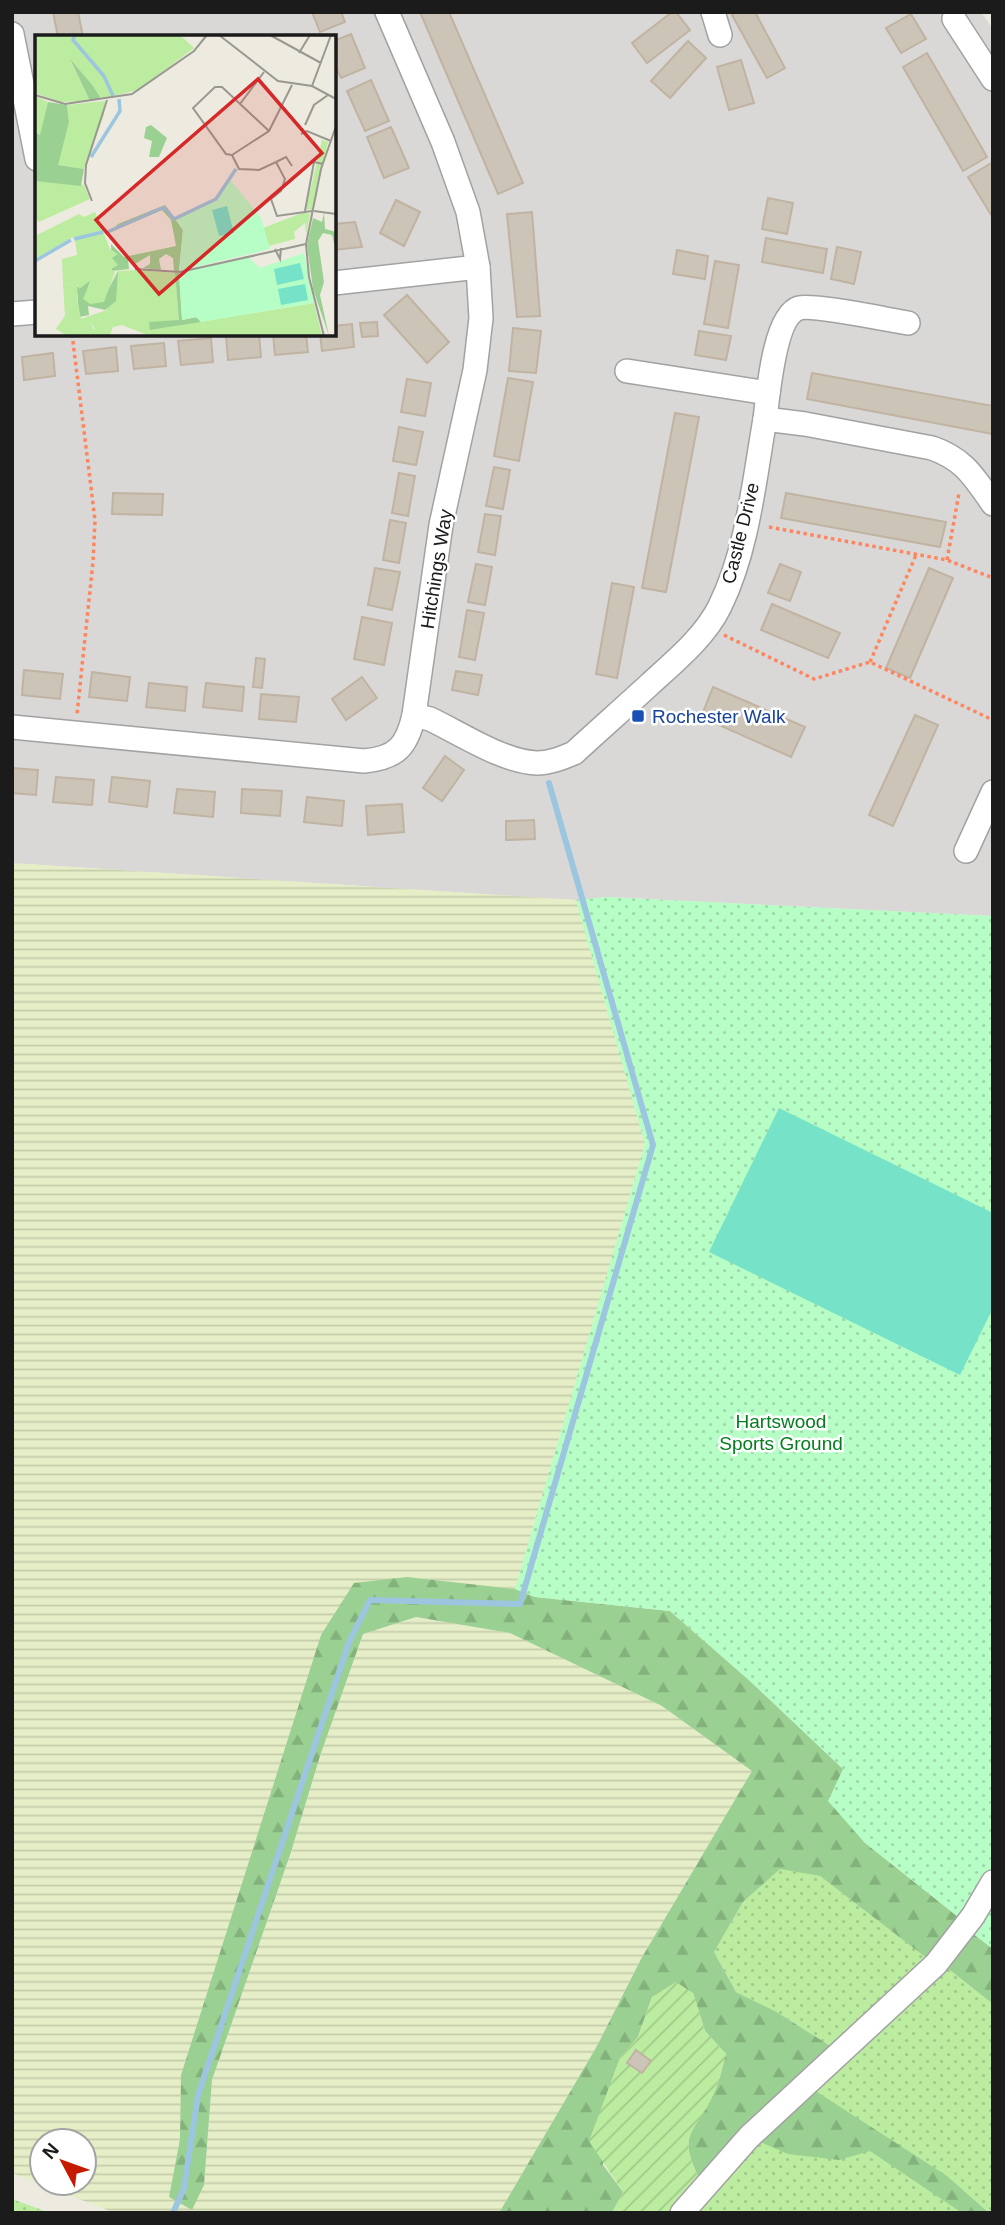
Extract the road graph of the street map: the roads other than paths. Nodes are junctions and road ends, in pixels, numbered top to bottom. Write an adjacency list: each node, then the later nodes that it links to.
1 (387, 12): 8 (street, Hitchings Way)
2 (713, 12): 5 (street)
3 (954, 19): 6 (street)
4 (12, 34): 7 (street)
5 (720, 35)
6 (993, 79)
7 (35, 149)
8 (478, 267): 9 (street); 17 (street, Hitchings Way)
9 (336, 283)
10 (35, 312): 11 (street)
11 (12, 314)
12 (908, 323): 14 (street, Castle Drive)
13 (627, 371): 14 (street)
14 (768, 393): 15 (street, Castle Drive)
15 (765, 419): 16 (street); 17 (street, Castle Drive)
16 (993, 504)
17 (414, 716): 18 (street, Hitchings Way)
18 (12, 727)
19 (993, 792): 20 (street)
20 (966, 851)
21 (993, 1882): 22 (street)
22 (682, 2213)

